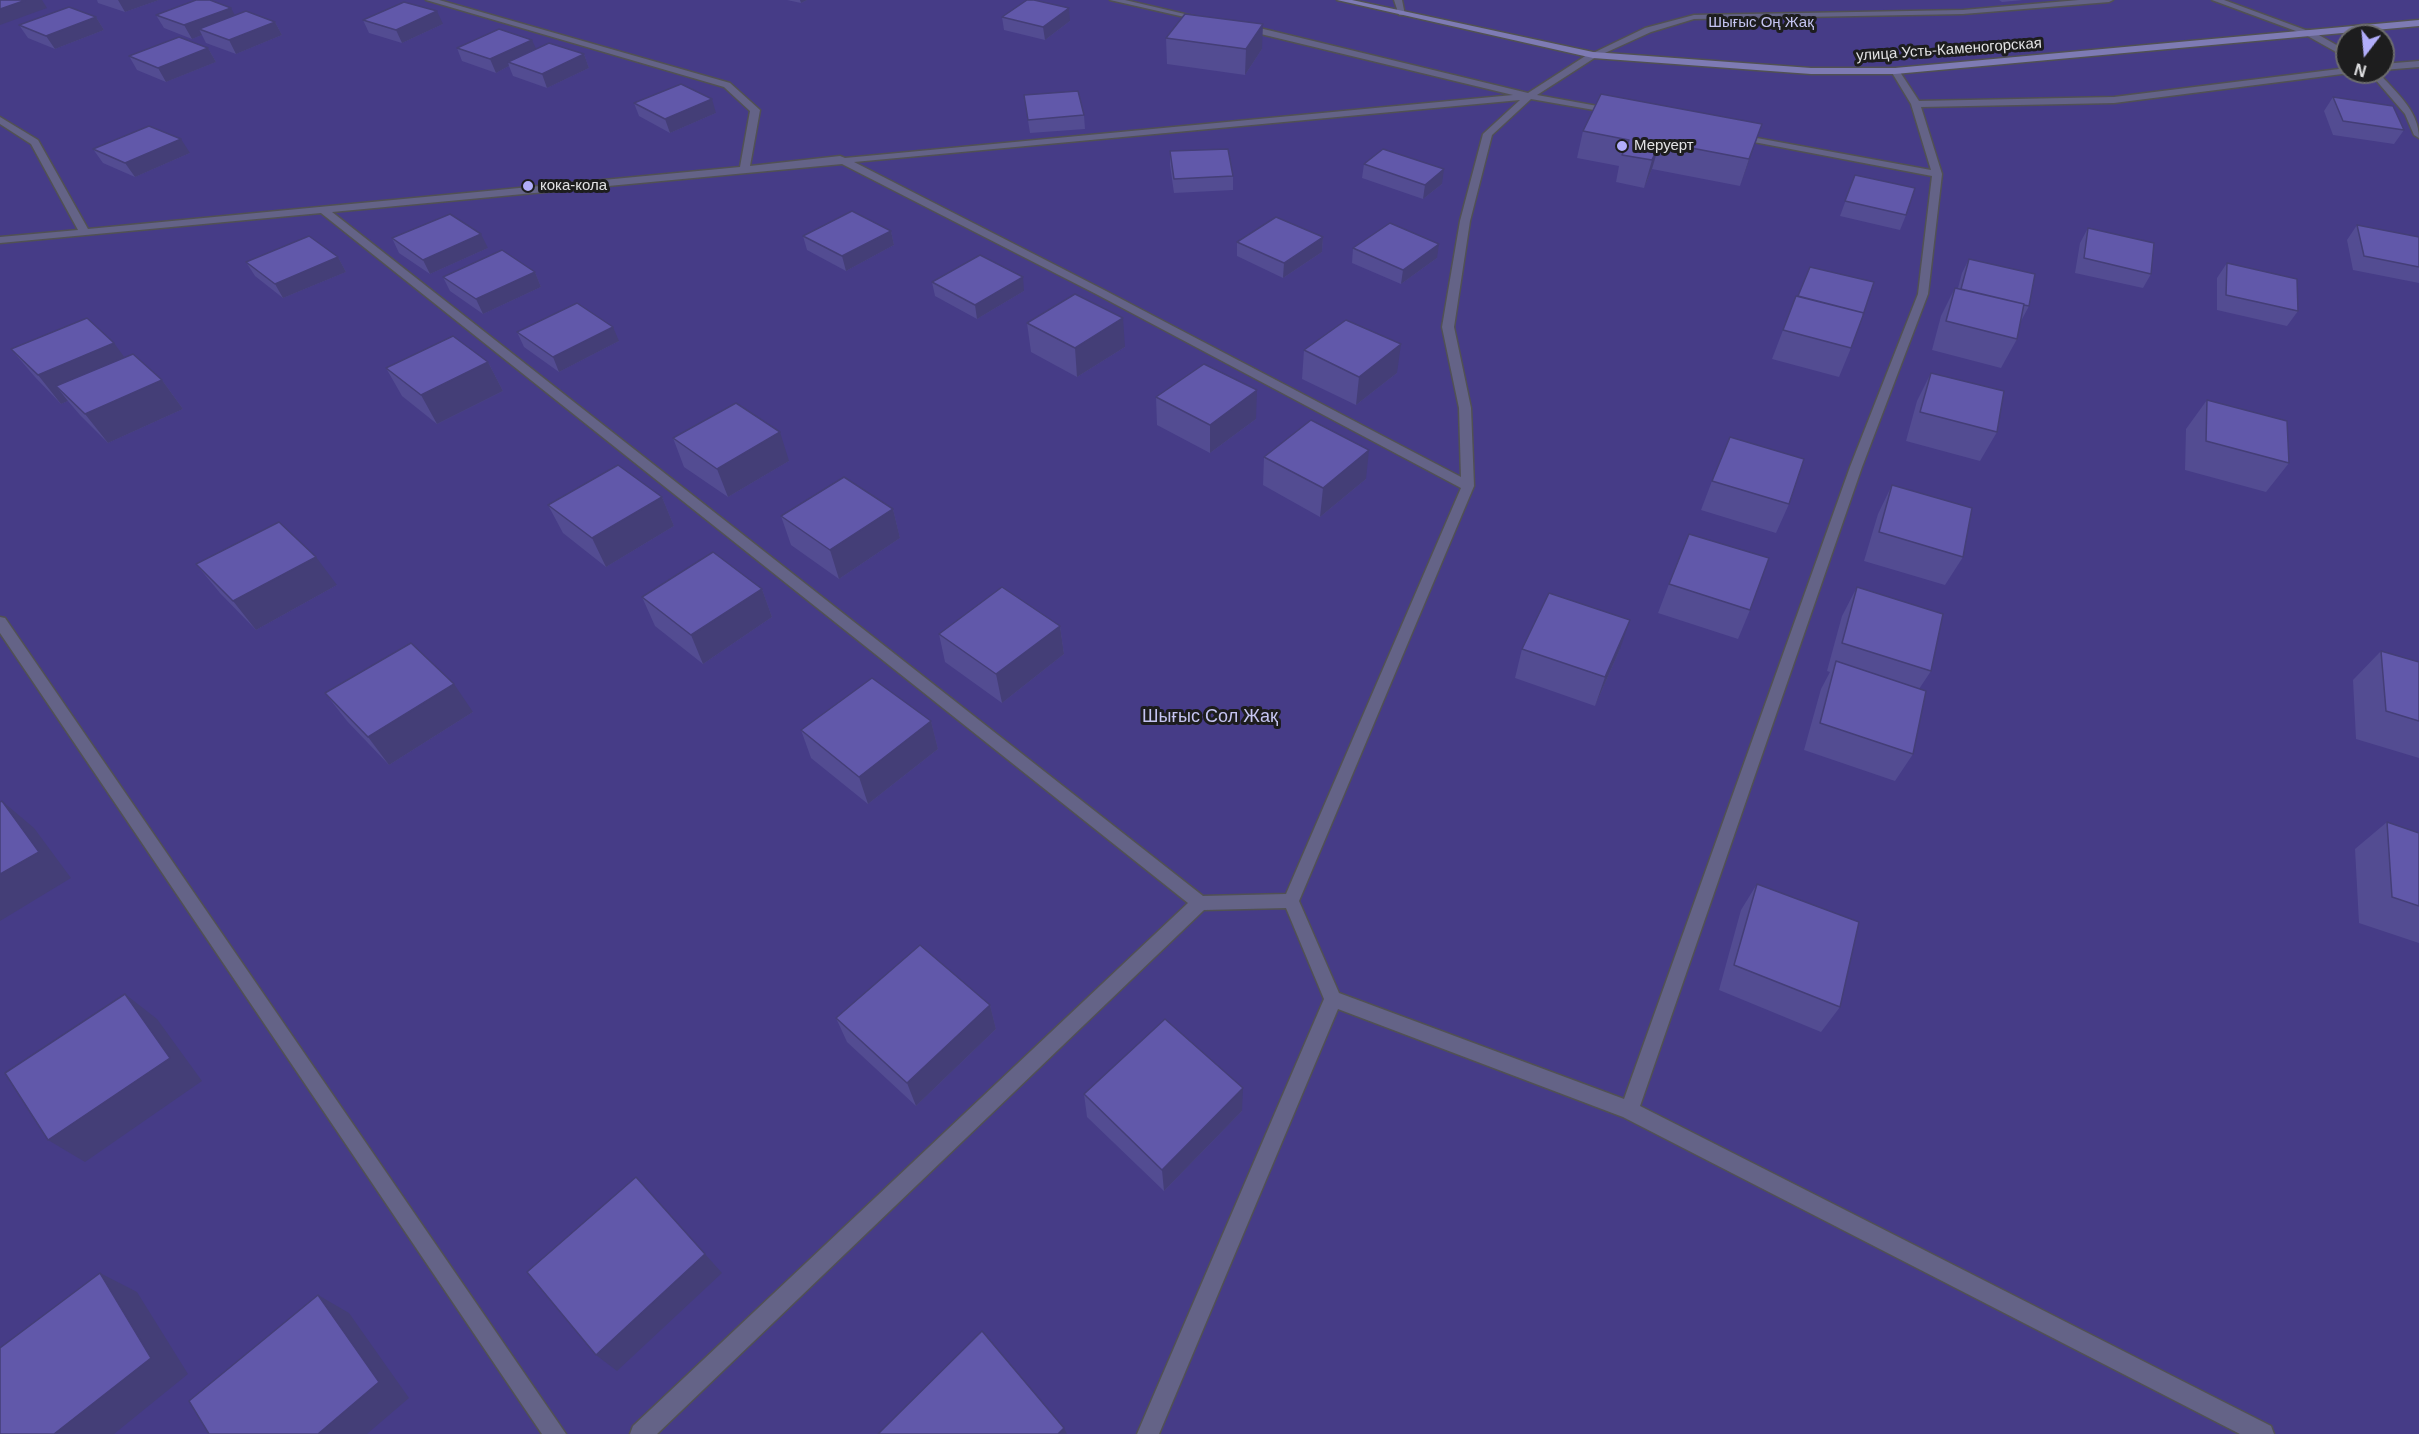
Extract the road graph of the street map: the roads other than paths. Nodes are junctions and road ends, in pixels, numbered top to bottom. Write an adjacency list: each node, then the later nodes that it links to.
1 (430, 0): 26 (street)
2 (1114, 0): 8 (street)
3 (1341, 0): 7 (street, улица Усть-Каменогорская)
4 (1398, 0): 7 (street)
5 (2109, 0): 13 (street)
6 (2216, 0): 11 (street)
7 (1402, 13): 13 (street, улица Усть-Каменогорская)
8 (1207, 20)
9 (2419, 23): 11 (street, улица Усть-Каменогорская)
10 (1230, 25): 19 (street)
11 (2307, 32): 12 (street); 16 (street, улица Усть-Каменогорская)
12 (2335, 48)
13 (1593, 55): 16 (street, улица Усть-Каменогорская); 19 (street)
14 (2419, 64): 15 (street)
15 (2395, 66)
16 (1894, 70): 20 (street)
17 (2335, 72): 20 (street)
18 (2384, 84): 24 (street)
19 (1529, 96): 21 (street); 25 (street); 31 (street)
20 (1916, 104): 27 (street)
21 (1622, 113)
22 (0, 120): 29 (street)
23 (1727, 134): 27 (street)
24 (2419, 135)
25 (840, 159): 26 (street); 31 (street)
26 (745, 168): 28 (street)
27 (1937, 174): 36 (street)
28 (322, 209): 29 (street); 34 (street)
29 (85, 232): 30 (street)
30 (0, 240)
31 (1468, 486): 33 (street)
32 (0, 622): 37 (street)
33 (1291, 901): 34 (street); 35 (street)
34 (1200, 903): 38 (street)
35 (1333, 999): 36 (street); 39 (street)
36 (1629, 1110): 40 (street)
37 (555, 1434)
38 (641, 1434)
39 (1148, 1434)
40 (2263, 1434)

